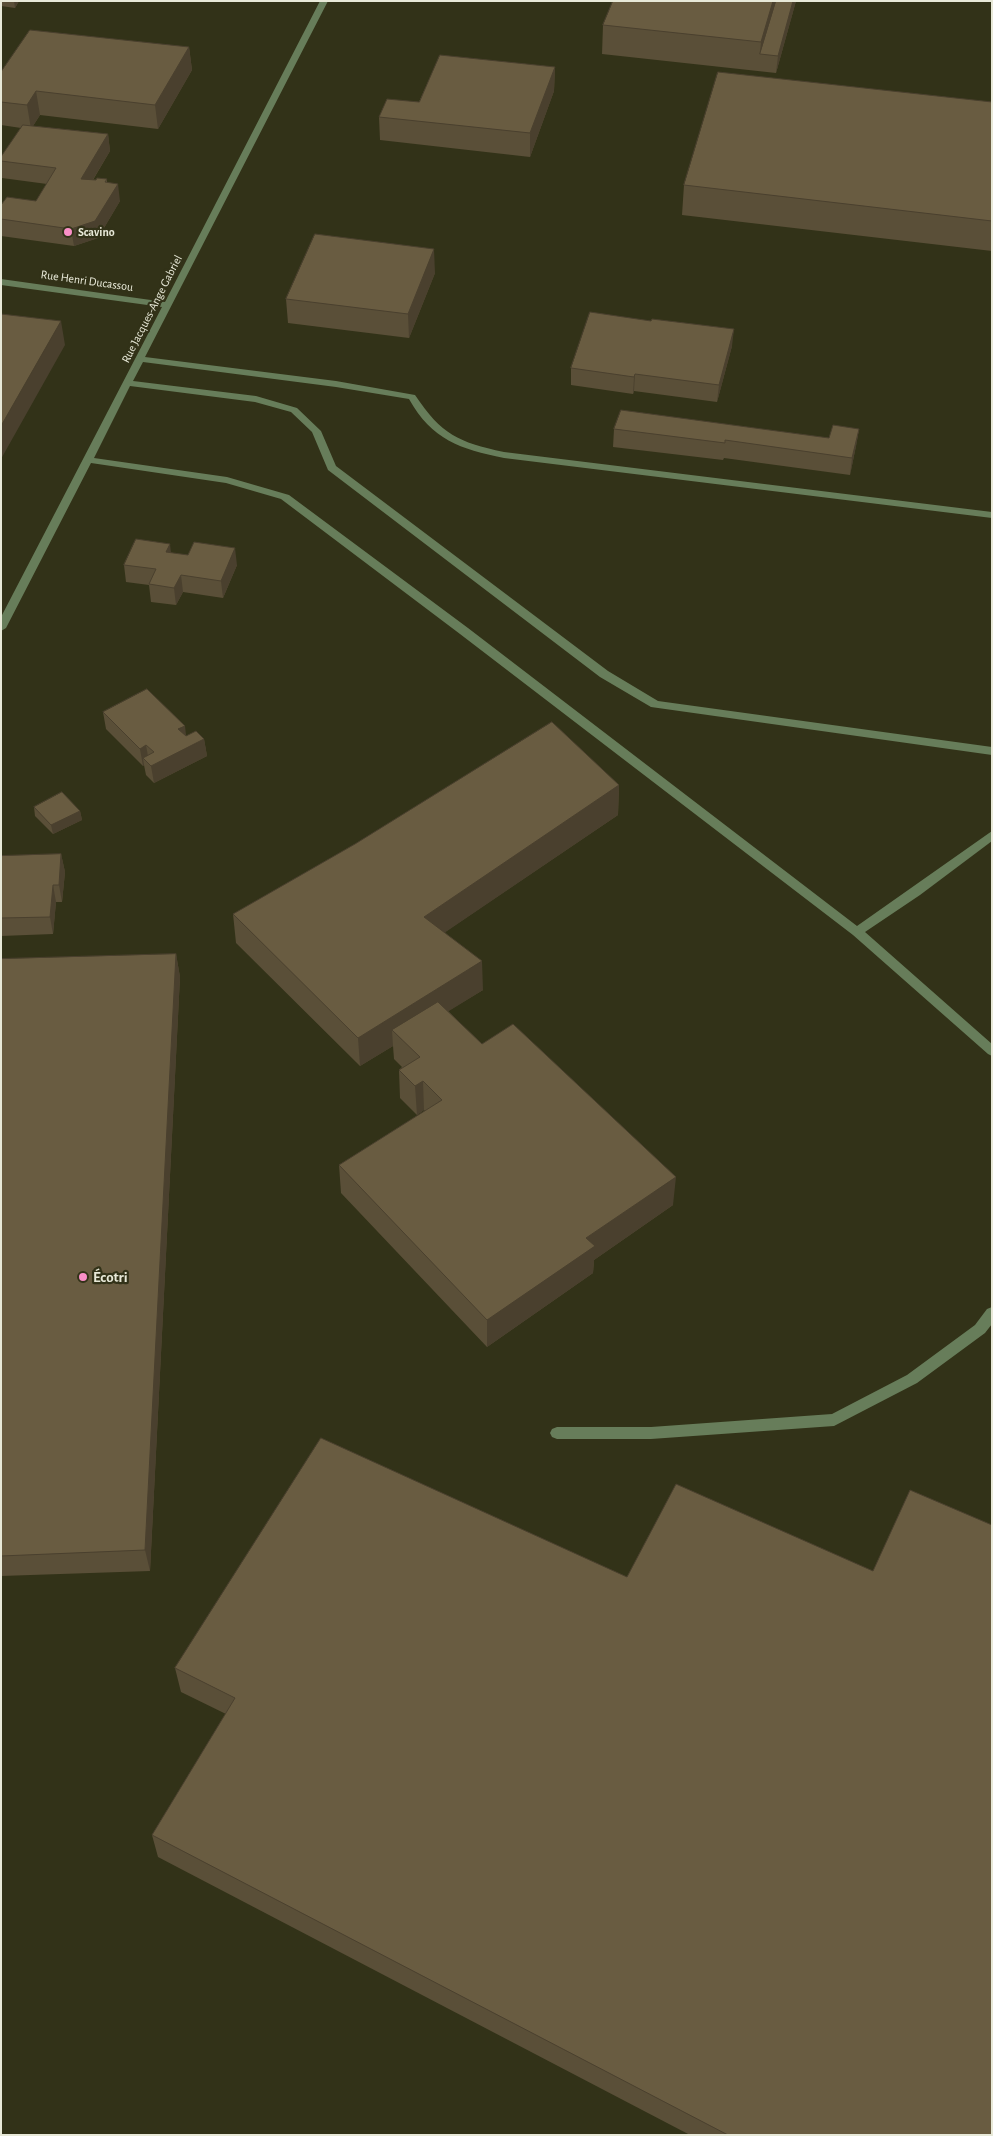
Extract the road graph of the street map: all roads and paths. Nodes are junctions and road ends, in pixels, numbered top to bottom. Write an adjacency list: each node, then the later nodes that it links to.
1 (324, 1): 3 (street, Rue Jacques-Ange Gabriel)
2 (1, 282): 3 (street, Rue Henri Ducassou)
3 (169, 305): 4 (street, Rue Jacques-Ange Gabriel)
4 (140, 359): 5 (street, Rue Jacques-Ange Gabriel); 7 (street)
5 (128, 383): 6 (street, Rue Jacques-Ange Gabriel); 9 (street)
6 (88, 460): 8 (street, Rue Jacques-Ange Gabriel); 11 (street)
7 (992, 515)
8 (1, 628)
9 (992, 751)
10 (992, 835): 11 (street)
11 (857, 932): 12 (street)
12 (992, 1051)
13 (992, 1313): 14 (street)
14 (557, 1434)

